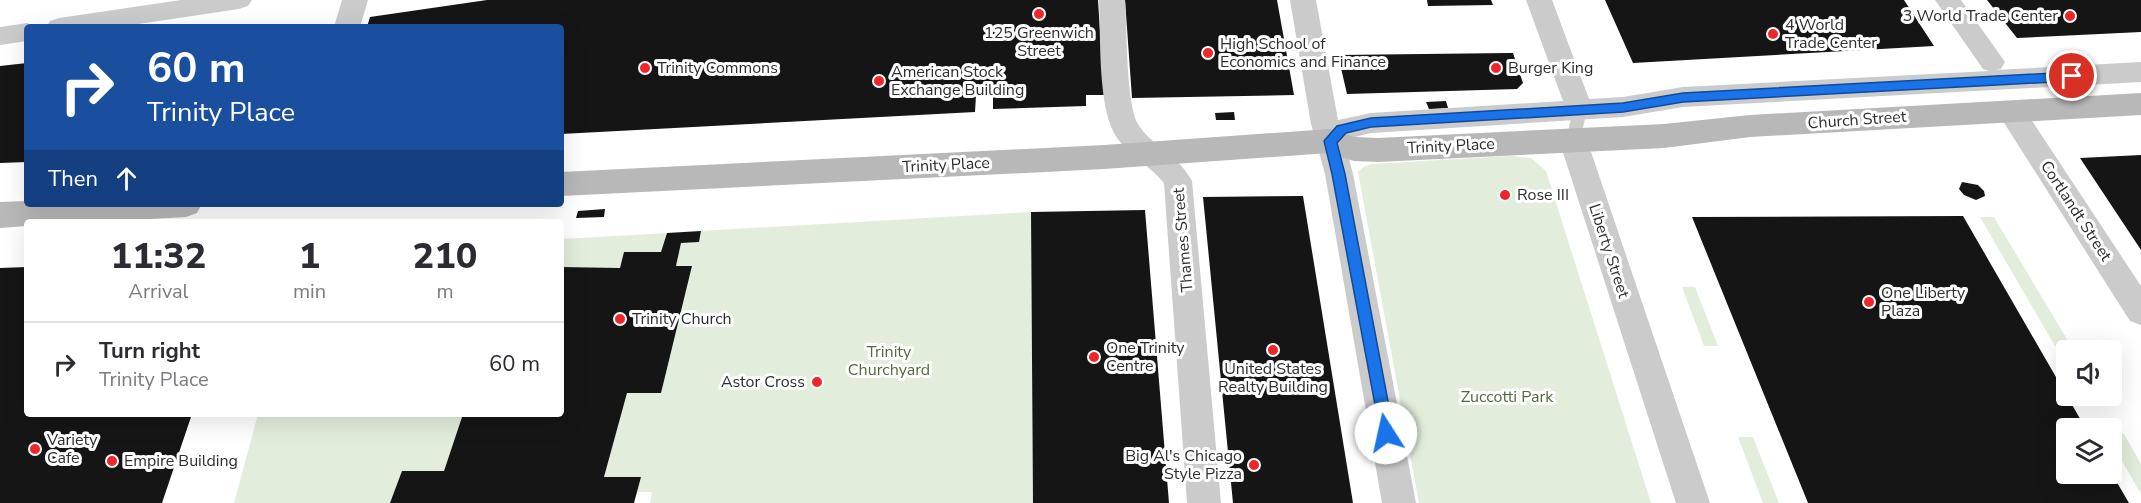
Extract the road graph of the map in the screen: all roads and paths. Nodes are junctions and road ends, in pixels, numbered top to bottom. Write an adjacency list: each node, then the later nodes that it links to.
1 (239, 0): 7 (street)
2 (355, 0): 8 (street)
3 (1112, 0): 18 (street, Thames Street)
4 (1303, 0): 17 (street)
5 (1539, 0): 14 (street)
6 (1948, 0): 11 (street)
7 (79, 24)
8 (347, 24)
9 (24, 32): 10 (street)
10 (0, 36)
11 (1992, 62)
12 (2141, 72): 14 (street, Church Street)
13 (2141, 104): 15 (main road, Church Street)
14 (1580, 110): 16 (lane); 17 (street, Trinity Place)
15 (2011, 111): 16 (main road, Church Street); 22 (street, Cortlandt Street)
16 (1573, 140): 17 (main road, Trinity Place); 25 (street, Liberty Street)
17 (1330, 141): 18 (main road, Trinity Place); 24 (street)
18 (1151, 154): 19 (main road, Trinity Place); 23 (street, Thames Street)
19 (564, 184)
20 (135, 207): 21 (main road)
21 (0, 215)
22 (2141, 312)
23 (1204, 503)
24 (1399, 503)
25 (1693, 503)

